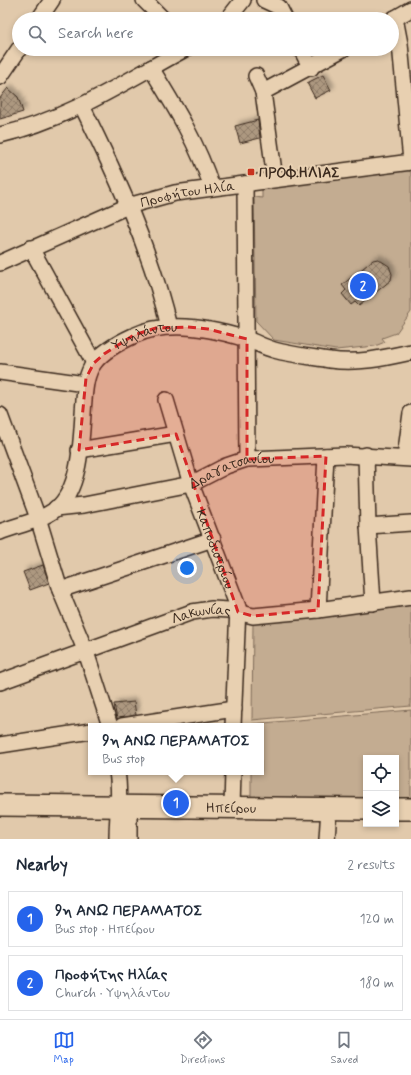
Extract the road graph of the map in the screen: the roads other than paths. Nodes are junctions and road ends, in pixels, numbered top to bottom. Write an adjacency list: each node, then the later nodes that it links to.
1 (52, 0): 6 (street)
2 (144, 0): 7 (street)
3 (243, 0): 8 (street)
4 (264, 0): 9 (street)
5 (411, 9): 10 (street)
6 (44, 12)
7 (156, 12)
8 (234, 12)
9 (282, 12)
10 (399, 16)
11 (399, 40): 23 (street)
12 (14, 56): 19 (street)
13 (172, 56): 16 (street)
14 (305, 56): 17 (street)
15 (331, 56): 17 (street)
16 (151, 68): 21 (street); 26 (street)
17 (311, 68): 20 (street)
18 (256, 76): 20 (street)
19 (0, 77)
20 (263, 92): 24 (street)
21 (82, 106): 22 (street); 27 (street)
22 (0, 135)
23 (411, 161): 24 (street, Προφήτου Ηλία)
24 (275, 179): 25 (street, Προφήτου Ηλία)
25 (245, 184): 26 (street, Προφήτου Ηλία); 31 (street)
26 (212, 188): 27 (street, Προφήτου Ηλία)
27 (128, 206): 28 (street, Προφήτου Ηλία); 30 (street)
28 (31, 248): 29 (street, Προφήτου Ηλία); 34 (street)
29 (0, 263)
30 (169, 327): 31 (street, Υψηλάντου); 34 (street, Υψηλάντου)
31 (247, 339): 32 (street, Υψηλάντου); 44 (street)
32 (411, 352)
33 (0, 363): 35 (street)
34 (94, 363): 36 (street, Υψηλάντου)
35 (0, 373): 36 (street)
36 (85, 384): 41 (street, Υψηλάντου)
37 (166, 400): 40 (street, Καποδιστρίου)
38 (411, 413): 45 (street)
39 (0, 415): 48 (street)
40 (176, 434): 41 (street); 46 (street, Καποδιστρίου)
41 (79, 450): 47 (street, Υψηλάντου)
42 (366, 455): 43 (street, Δραγατσανίου); 45 (street, Δραγατσανίου); 50 (street)
43 (326, 456): 44 (street, Δραγατσανίου); 56 (street)
44 (246, 459): 46 (street, Δραγατσανίου)
45 (408, 459)
46 (191, 484): 47 (street, Δραγατσανίου); 52 (street, Καποδιστρίου)
47 (56, 508): 48 (street, Υψηλάντου)
48 (38, 518): 51 (street, Υψηλάντου); 53 (street)
49 (411, 523): 50 (street)
50 (368, 526): 55 (street)
51 (0, 532)
52 (213, 539): 53 (street); 57 (street, Καποδιστρίου)
53 (60, 590): 58 (street)
54 (411, 597): 55 (street, Λακωνίας)
55 (373, 603): 56 (street, Λακωνίας)
56 (318, 610): 57 (street, Λακωνίας)
57 (238, 612): 58 (street, Λακωνίας); 60 (street, Καποδιστρίου)
58 (86, 652): 59 (street, Λακωνίας); 61 (street)
59 (0, 682)
60 (234, 709): 62 (street); 63 (street, Καποδιστρίου)
61 (109, 723)
62 (142, 723)
63 (233, 723)
64 (88, 731): 65 (street)
65 (0, 744)
66 (118, 775): 69 (street)
67 (232, 775): 70 (street)
68 (0, 805): 69 (street, Ηπείρου)
69 (123, 806): 70 (street, Ηπείρου); 75 (street); 76 (street)
70 (232, 807): 71 (street, Ηπείρου)
71 (329, 808): 72 (street, Ηπείρου); 77 (street)
72 (363, 809)
73 (399, 809): 74 (street)
74 (411, 809)
75 (117, 839)
76 (129, 839)
77 (327, 839)

